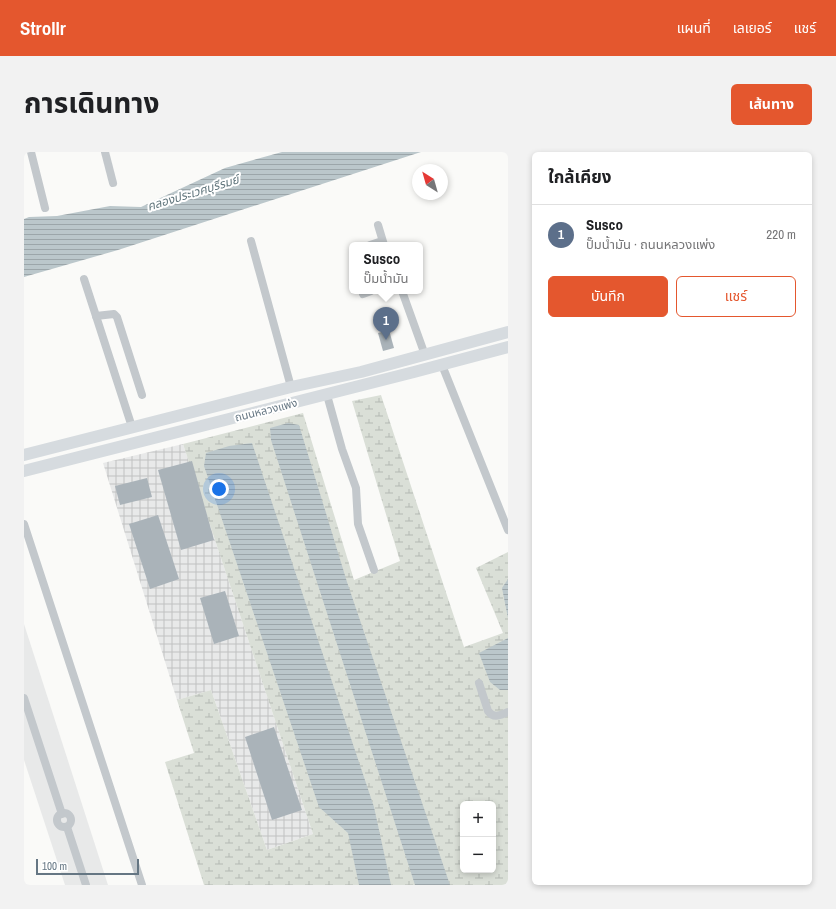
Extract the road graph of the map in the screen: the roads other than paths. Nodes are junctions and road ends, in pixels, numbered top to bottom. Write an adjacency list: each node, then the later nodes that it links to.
1 (31, 152): 4 (street)
2 (105, 152): 3 (street)
3 (113, 183)
4 (46, 208)
5 (378, 225): 7 (street)
6 (251, 241): 15 (street)
7 (383, 242)
8 (84, 279): 10 (street)
9 (403, 294): 13 (street)
10 (96, 316): 16 (street); 18 (street)
11 (508, 332): 13 (main road, ถนนหลวงแพ่ง)
12 (508, 347): 14 (main road, ถนนหลวงแพ่ง)
13 (426, 355): 15 (main road, ถนนหลวงแพ่ง)
14 (442, 365): 17 (main road, ถนนหลวงแพ่ง); 22 (street)
15 (291, 387): 18 (main road, ถนนหลวงแพ่ง)
16 (142, 395)
17 (327, 395): 20 (main road, ถนนหลวงแพ่ง); 23 (street)
18 (132, 428): 19 (main road, ถนนหลวงแพ่ง)
19 (24, 455)
20 (24, 471)
21 (24, 524): 28 (street)
22 (508, 530)
23 (374, 570)
24 (479, 683): 26 (street)
25 (24, 698): 27 (street)
26 (508, 712)
27 (86, 885)
28 (142, 885)

